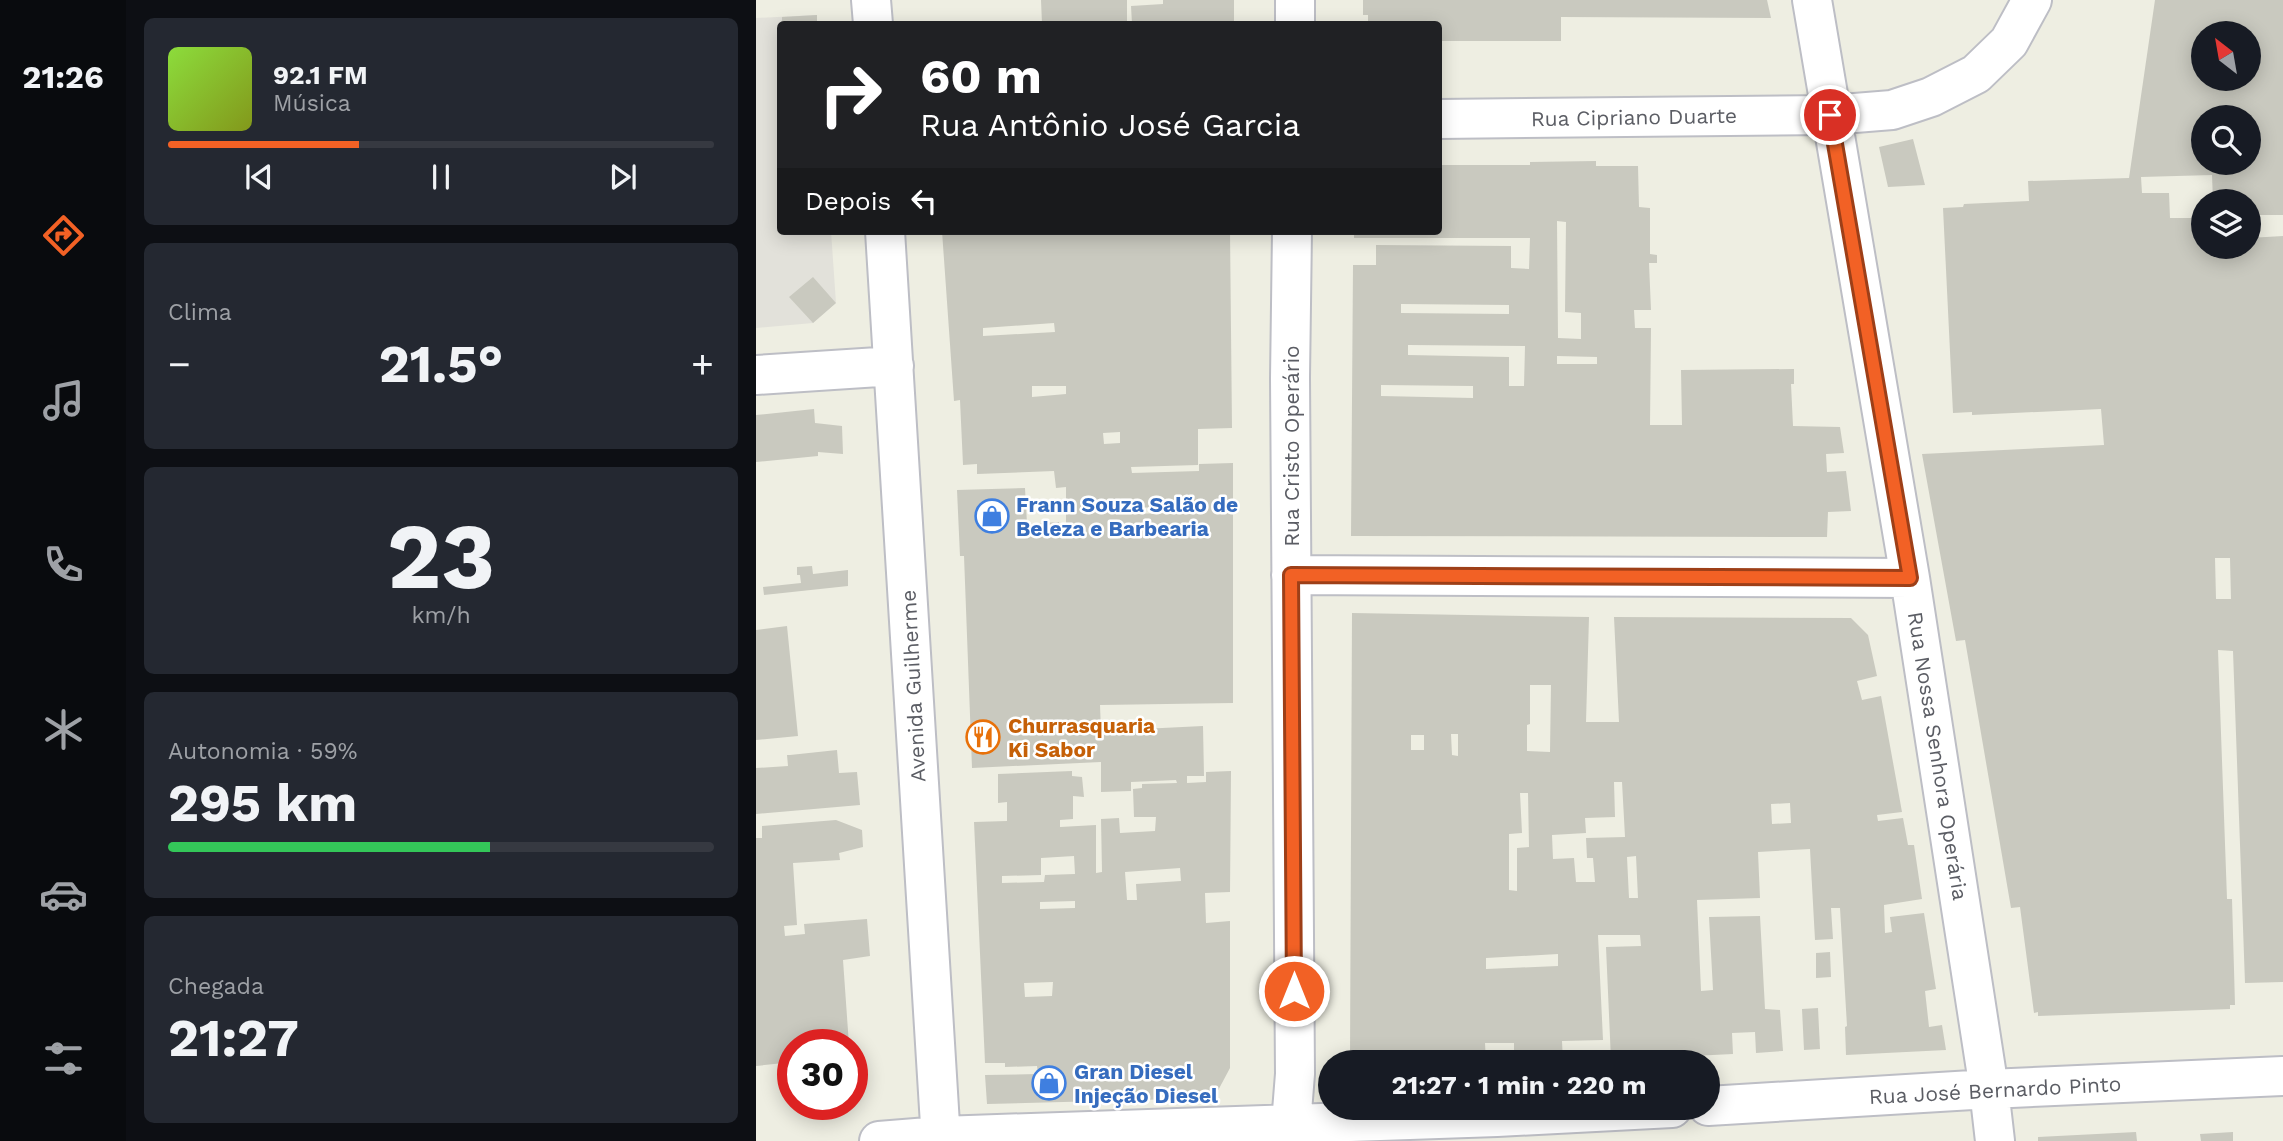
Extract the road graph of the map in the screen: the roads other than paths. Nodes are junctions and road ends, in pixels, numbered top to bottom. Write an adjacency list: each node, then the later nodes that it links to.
1 (871, 0): 5 (street)
2 (1295, 0): 6 (street)
3 (1812, 0): 7 (street, Rua Nossa Senhora Operária)
4 (2032, 0): 7 (street, Rua Cipriano Duarte)
5 (873, 21)
6 (1295, 21)
7 (1830, 115): 8 (street, Rua Cipriano Duarte); 14 (street, Rua Nossa Senhora Operária)
8 (1442, 119)
9 (886, 235): 11 (street, Avenida Guilherme)
10 (1292, 235): 13 (street, Rua Cristo Operário)
11 (894, 366): 12 (street); 21 (street, Avenida Guilherme)
12 (756, 376)
13 (1291, 575): 14 (street); 19 (street, Rua Cristo Operário)
14 (1910, 578): 16 (street, Rua Nossa Senhora Operária)
15 (2283, 1076): 16 (street, Rua José Bernardo Pinto)
16 (1989, 1089): 17 (street, Rua José Bernardo Pinto); 23 (street, Rua Nossa Senhora Operária)
17 (1720, 1105)
18 (1604, 1120): 20 (street)
19 (1291, 1124): 20 (street); 21 (street)
20 (1559, 1128)
21 (941, 1139): 22 (street)
22 (879, 1141)
23 (1995, 1141)

